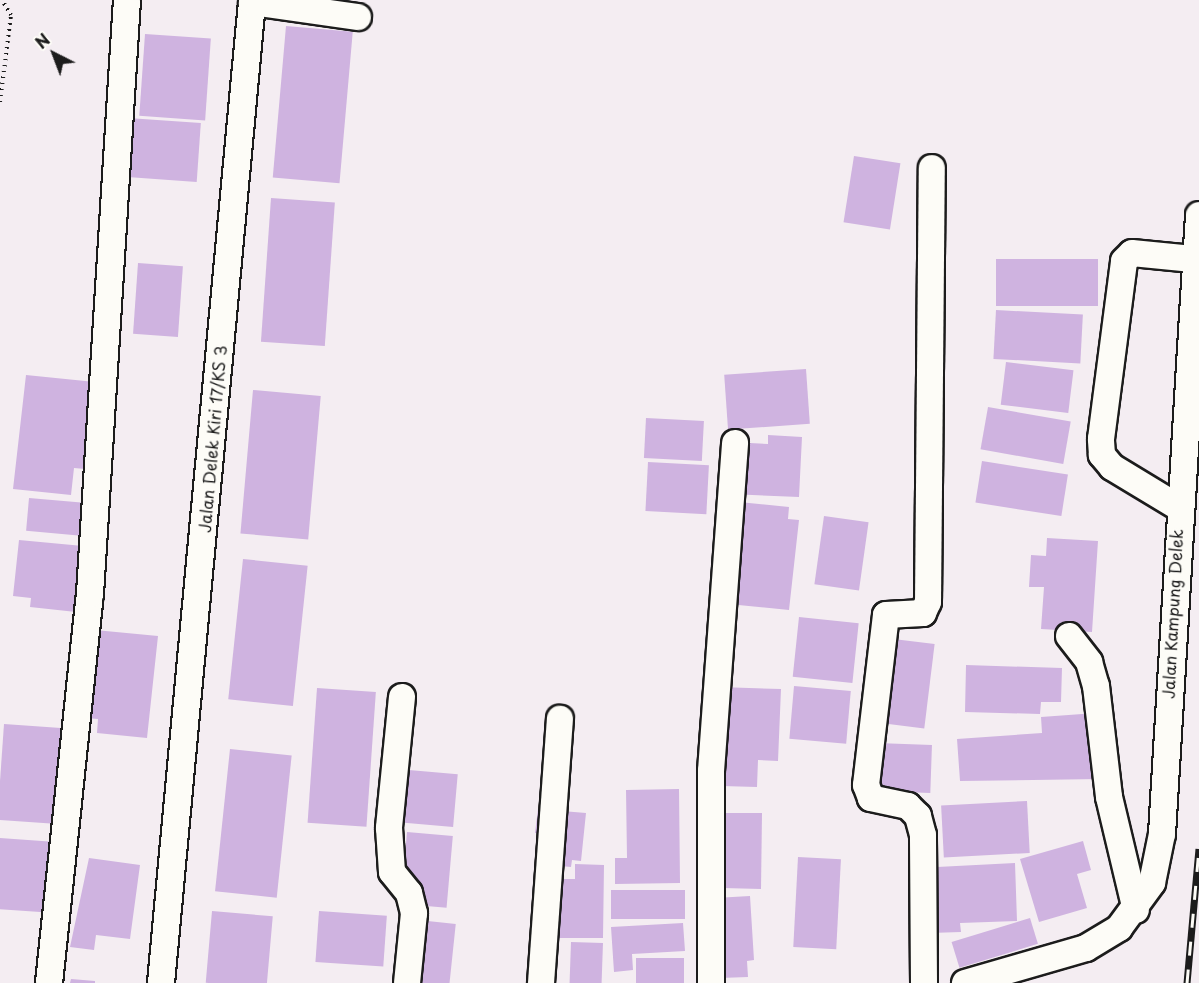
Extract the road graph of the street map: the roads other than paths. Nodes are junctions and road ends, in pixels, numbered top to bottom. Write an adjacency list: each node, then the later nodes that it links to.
1 (127, 0): 14 (street)
2 (252, 1): 3 (street, Jalan Delek Kiri 17/KS 3); 15 (street, Jalan Delek Kiri 17/KS 3)
3 (358, 17)
4 (932, 168): 19 (street)
5 (1199, 215): 6 (street, Jalan Kampung Delek)
6 (1194, 259): 8 (street, Jalan Kampung Delek); 8 (street)
7 (735, 443): 18 (street)
8 (1178, 507): 12 (street, Jalan Kampung Delek)
9 (1070, 636): 12 (street)
10 (402, 697): 16 (street)
11 (560, 718): 17 (street)
12 (1136, 910): 13 (street, Jalan Kampung Delek)
13 (1053, 972): 20 (street, Jalan Kampung Delek)
14 (49, 983)
15 (161, 983)
16 (407, 983)
17 (541, 983)
18 (711, 983)
19 (924, 983)
20 (965, 983)

